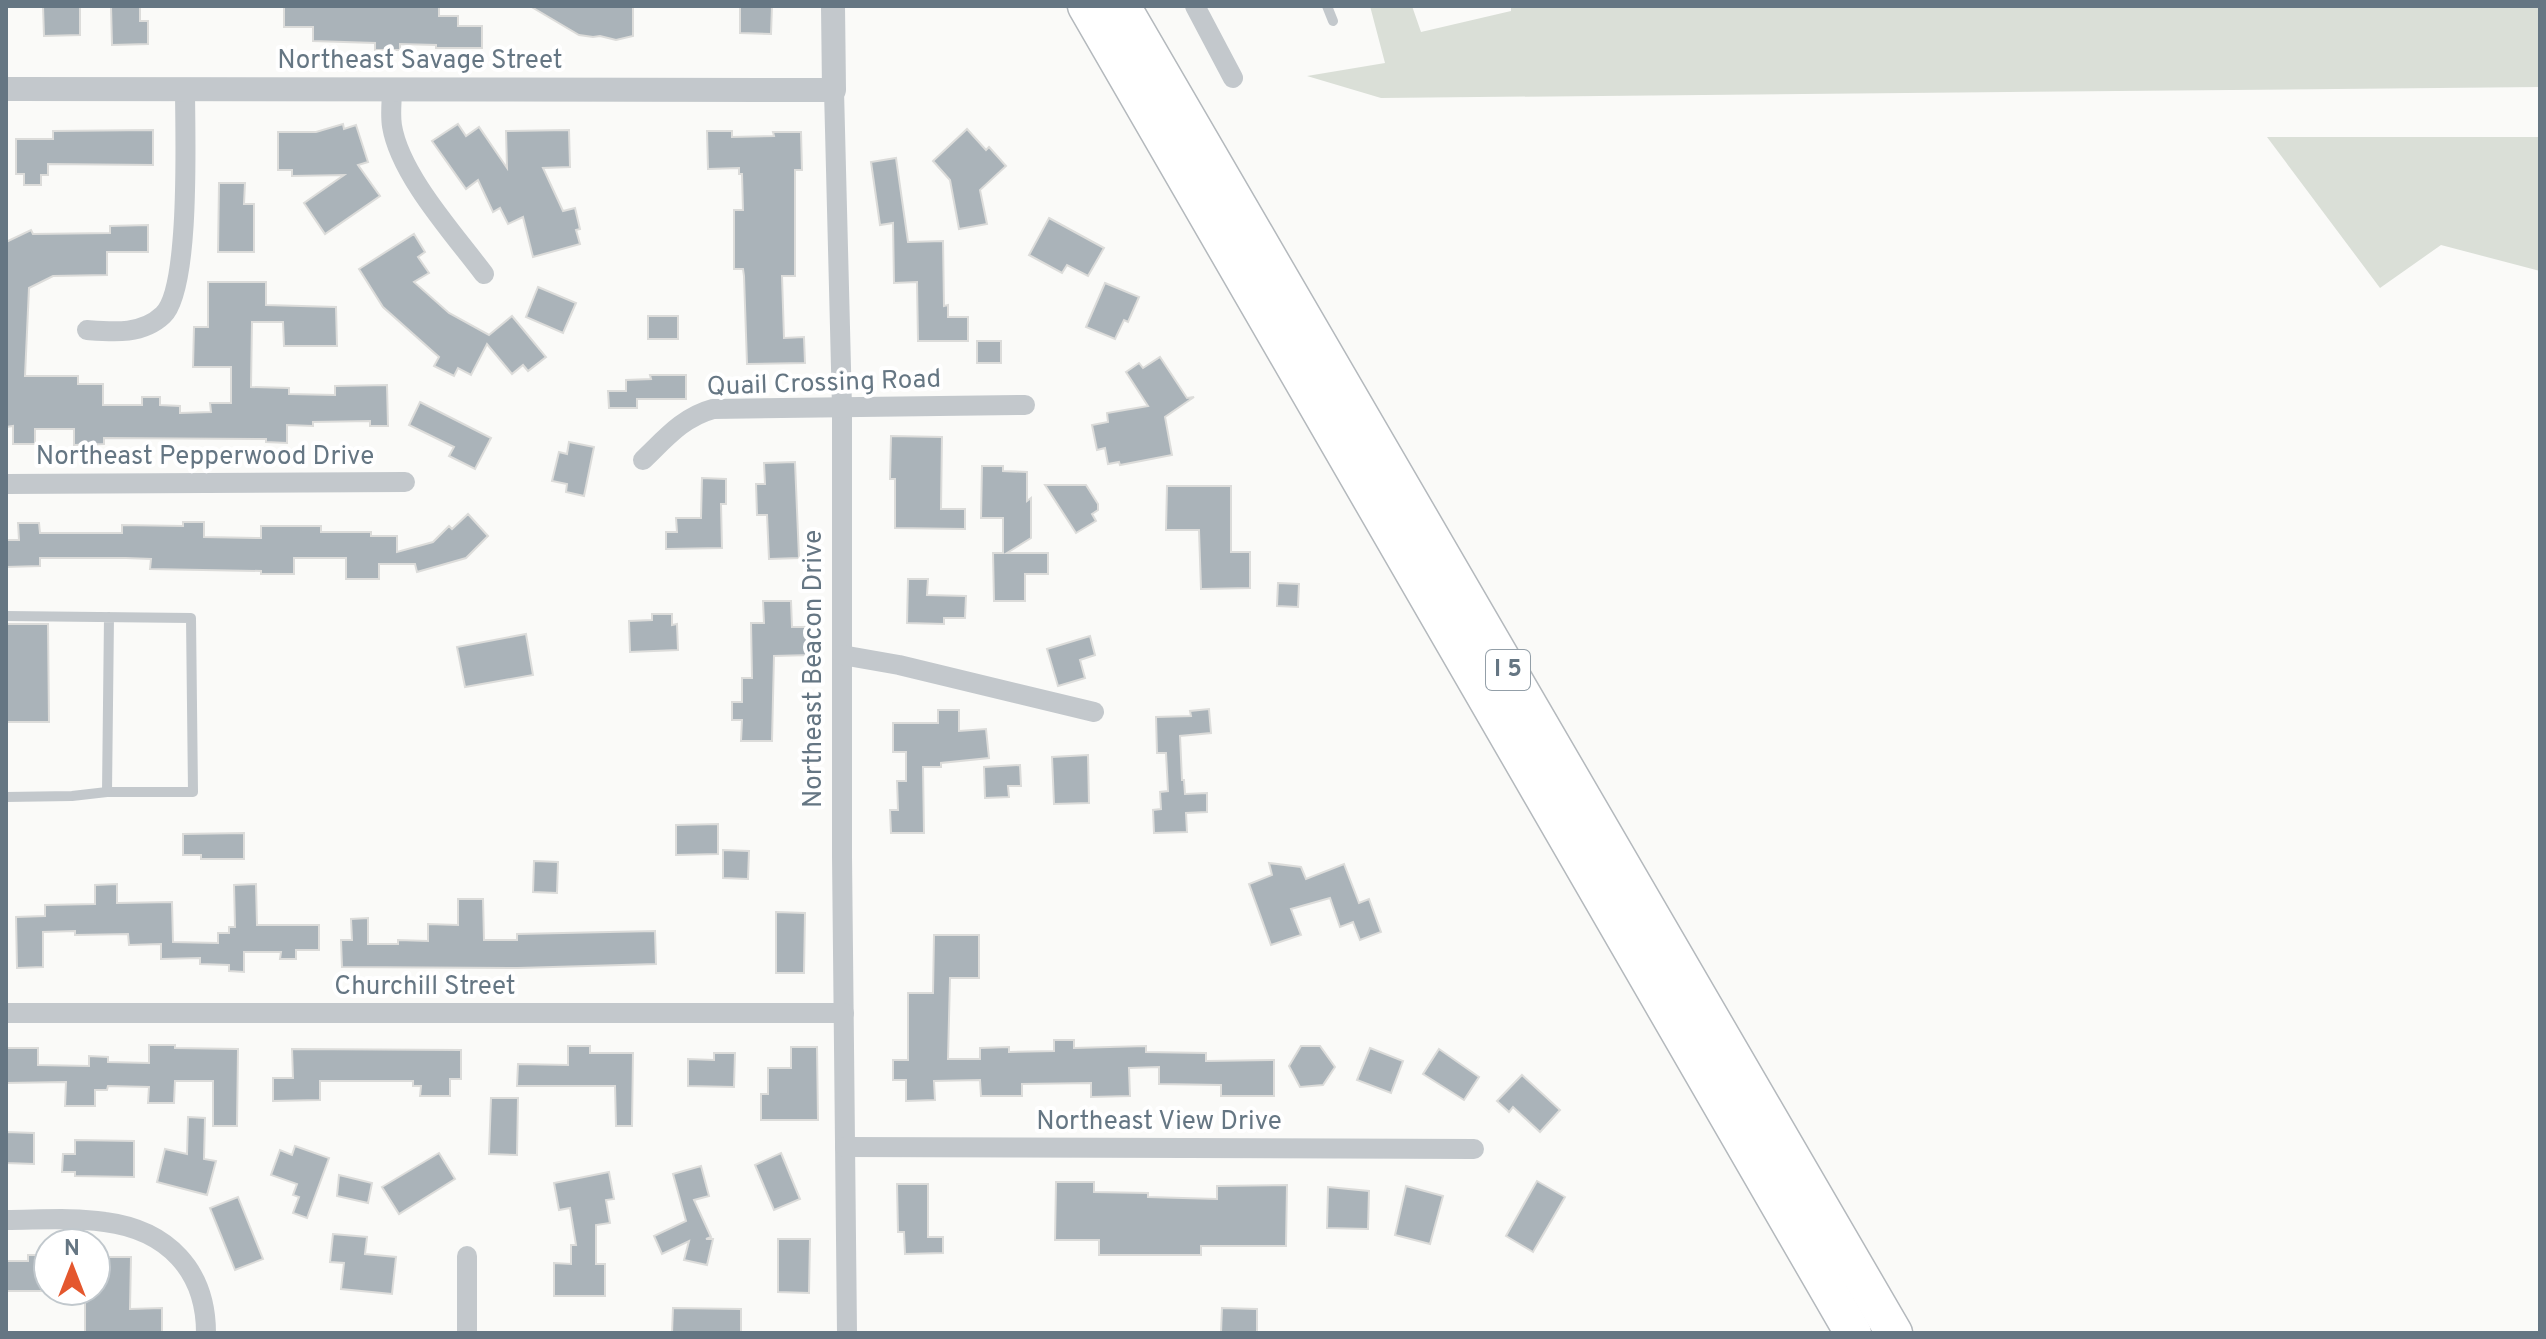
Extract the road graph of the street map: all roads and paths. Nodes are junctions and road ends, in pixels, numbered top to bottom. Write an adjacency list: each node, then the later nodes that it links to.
1 (833, 6): 11 (street, Northeast Beacon Drive)
2 (1086, 6): 34 (highway, I 5)
3 (1122, 6): 35 (highway, I 5)
4 (1195, 6): 7 (street)
5 (1327, 6): 6 (lane)
6 (1333, 21)
7 (1233, 78)
8 (6, 89): 9 (street, Northeast Savage Street)
9 (185, 89): 10 (street, Northeast Savage Street); 13 (street)
10 (392, 89): 11 (street, Northeast Savage Street); 12 (street)
11 (834, 90): 15 (street, Northeast Beacon Drive)
12 (484, 274)
13 (87, 330)
14 (1025, 405): 15 (street, Quail Crossing Road)
15 (842, 407): 16 (street, Quail Crossing Road); 21 (street, Northeast Beacon Drive)
16 (643, 460)
17 (405, 482): 18 (street, Northeast Pepperwood Drive)
18 (6, 484)
19 (6, 616): 20 (lane)
20 (109, 617): 23 (lane); 23 (lane)
21 (842, 655): 22 (street); 26 (street, Northeast Beacon Drive)
22 (1094, 712)
23 (107, 792): 24 (lane)
24 (6, 797)
25 (6, 1013): 26 (street, Churchill Street)
26 (844, 1013): 27 (street, Northeast Beacon Drive)
27 (845, 1147): 28 (street, Northeast View Drive); 33 (street, Northeast Beacon Drive)
28 (1474, 1149)
29 (6, 1220): 31 (street)
30 (467, 1256): 32 (street)
31 (206, 1333)
32 (467, 1333)
33 (847, 1333)
34 (1853, 1333)
35 (1894, 1333)

